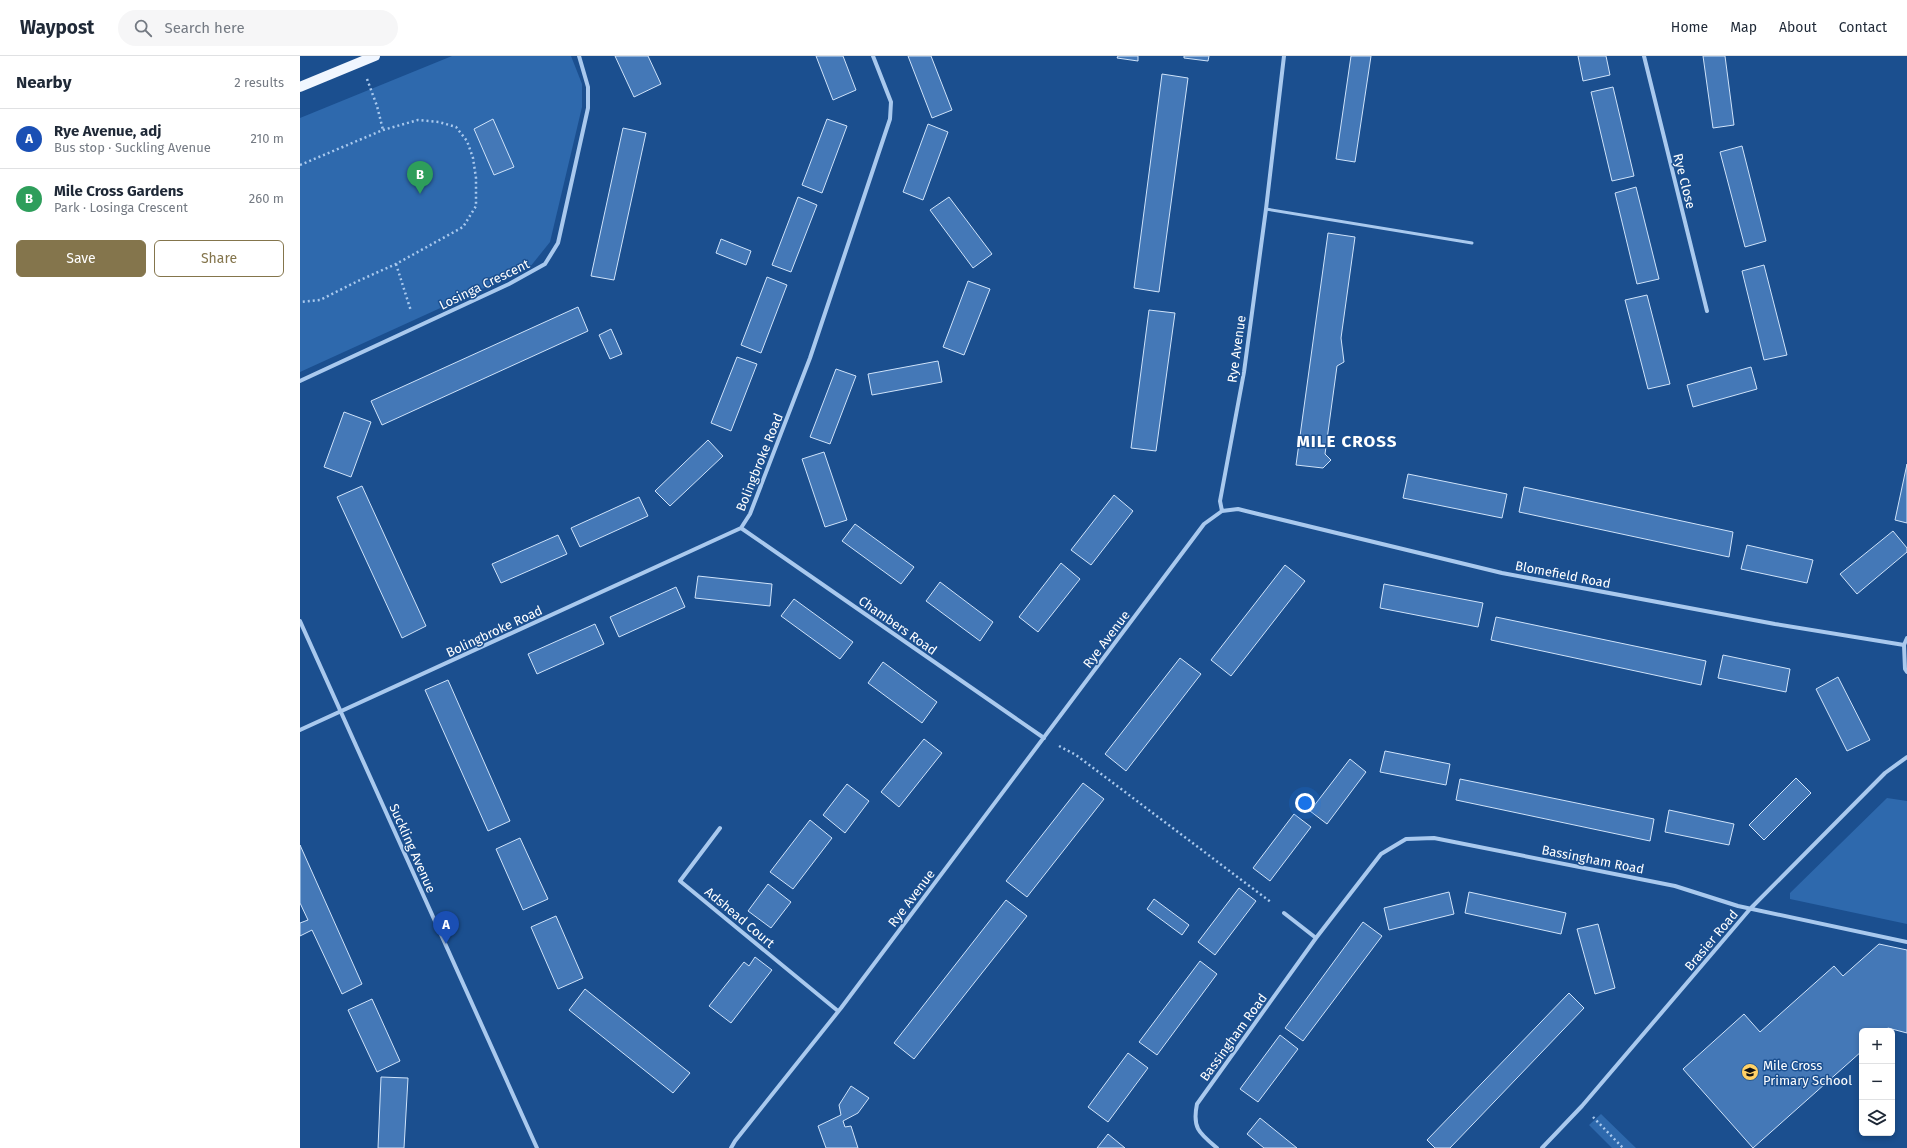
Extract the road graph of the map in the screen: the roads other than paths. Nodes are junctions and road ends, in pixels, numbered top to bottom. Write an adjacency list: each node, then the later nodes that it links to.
1 (375, 56): 6 (main road)
2 (579, 56): 10 (street, Losinga Crescent)
3 (873, 56): 12 (street, Bolingbroke Road)
4 (1284, 56): 7 (street, Rye Avenue)
5 (1644, 56): 9 (street, Rye Close)
6 (300, 87)
7 (1266, 210): 8 (lane); 11 (street, Rye Avenue)
8 (1472, 243)
9 (1707, 311)
10 (300, 381)
11 (1222, 511): 15 (street, Blomefield Road); 19 (street, Rye Avenue)
12 (741, 528): 17 (street, Bolingbroke Road); 19 (street, Chambers Road)
13 (300, 621): 17 (street, Suckling Avenue)
14 (1907, 638): 15 (street)
15 (1904, 645): 16 (street)
16 (1907, 672)
17 (341, 712): 18 (street, Bolingbroke Road); 27 (street, Suckling Avenue)
18 (300, 730)
19 (1044, 738): 26 (street, Rye Avenue)
20 (1907, 757): 22 (street, Brasier Road)
21 (720, 828): 26 (street, Adshead Court)
22 (1750, 909): 24 (street, Bassingham Road); 25 (street, Bassingham Road); 30 (street, Brasier Road)
23 (1284, 913): 24 (street)
24 (1316, 938): 29 (street, Bassingham Road)
25 (1907, 942)
26 (838, 1011): 28 (street, Rye Avenue)
27 (538, 1148)
28 (731, 1148)
29 (1217, 1148)
30 (1542, 1148)

